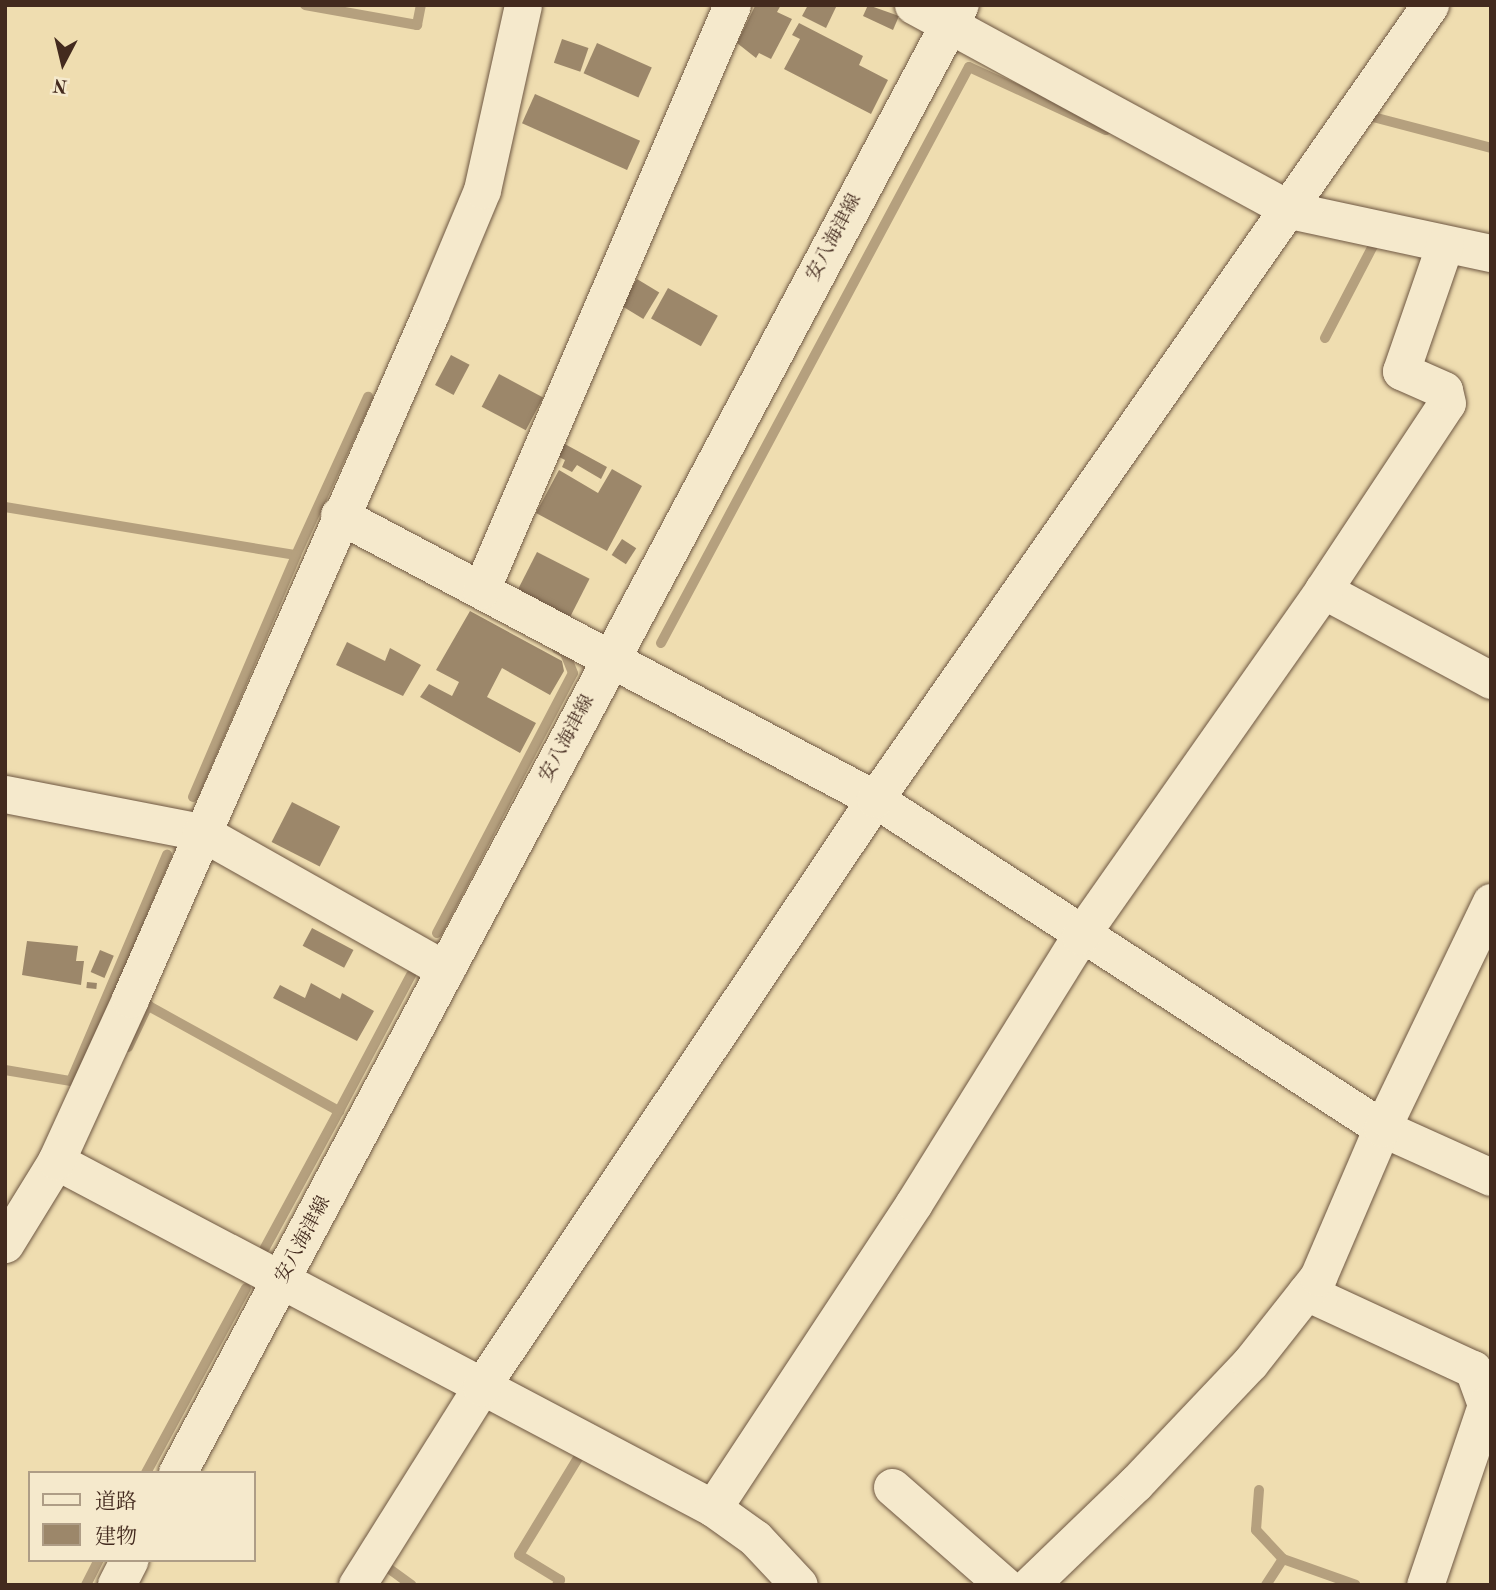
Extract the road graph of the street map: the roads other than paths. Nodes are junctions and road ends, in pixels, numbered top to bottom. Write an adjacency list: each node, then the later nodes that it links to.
1 (523, 5): 9 (street)
2 (732, 5): 10 (street)
3 (912, 5): 5 (street)
4 (1430, 5): 6 (street)
5 (955, 15): 6 (street); 12 (main road, 安八海津線)
6 (1290, 210): 7 (street); 15 (street)
7 (1445, 244): 8 (street); 11 (street)
8 (1491, 253)
9 (339, 515): 10 (street); 16 (street)
10 (481, 590): 12 (street)
11 (1323, 590): 13 (street); 18 (street)
12 (612, 657): 15 (street); 19 (main road, 安八海津線)
13 (1491, 680)
14 (5, 794): 16 (street)
15 (875, 799): 18 (street); 26 (street)
16 (201, 832): 19 (street); 21 (street)
17 (1491, 902): 20 (street)
18 (1080, 936): 20 (street); 29 (street)
19 (446, 970): 24 (main road, 安八海津線)
20 (1382, 1128): 22 (street); 25 (street)
21 (56, 1161): 23 (street); 24 (street)
22 (1491, 1177)
23 (5, 1244)
24 (282, 1282): 26 (street); 27 (main road, 安八海津線)
25 (1306, 1292): 35 (street); 36 (street)
26 (481, 1387): 29 (street); 32 (street)
27 (179, 1471)
28 (892, 1487): 34 (street)
29 (713, 1508): 33 (street)
30 (129, 1562): 31 (main road)
31 (117, 1585)
32 (357, 1585)
33 (799, 1585)
34 (1004, 1585)
35 (1030, 1585)
36 (1425, 1585)

